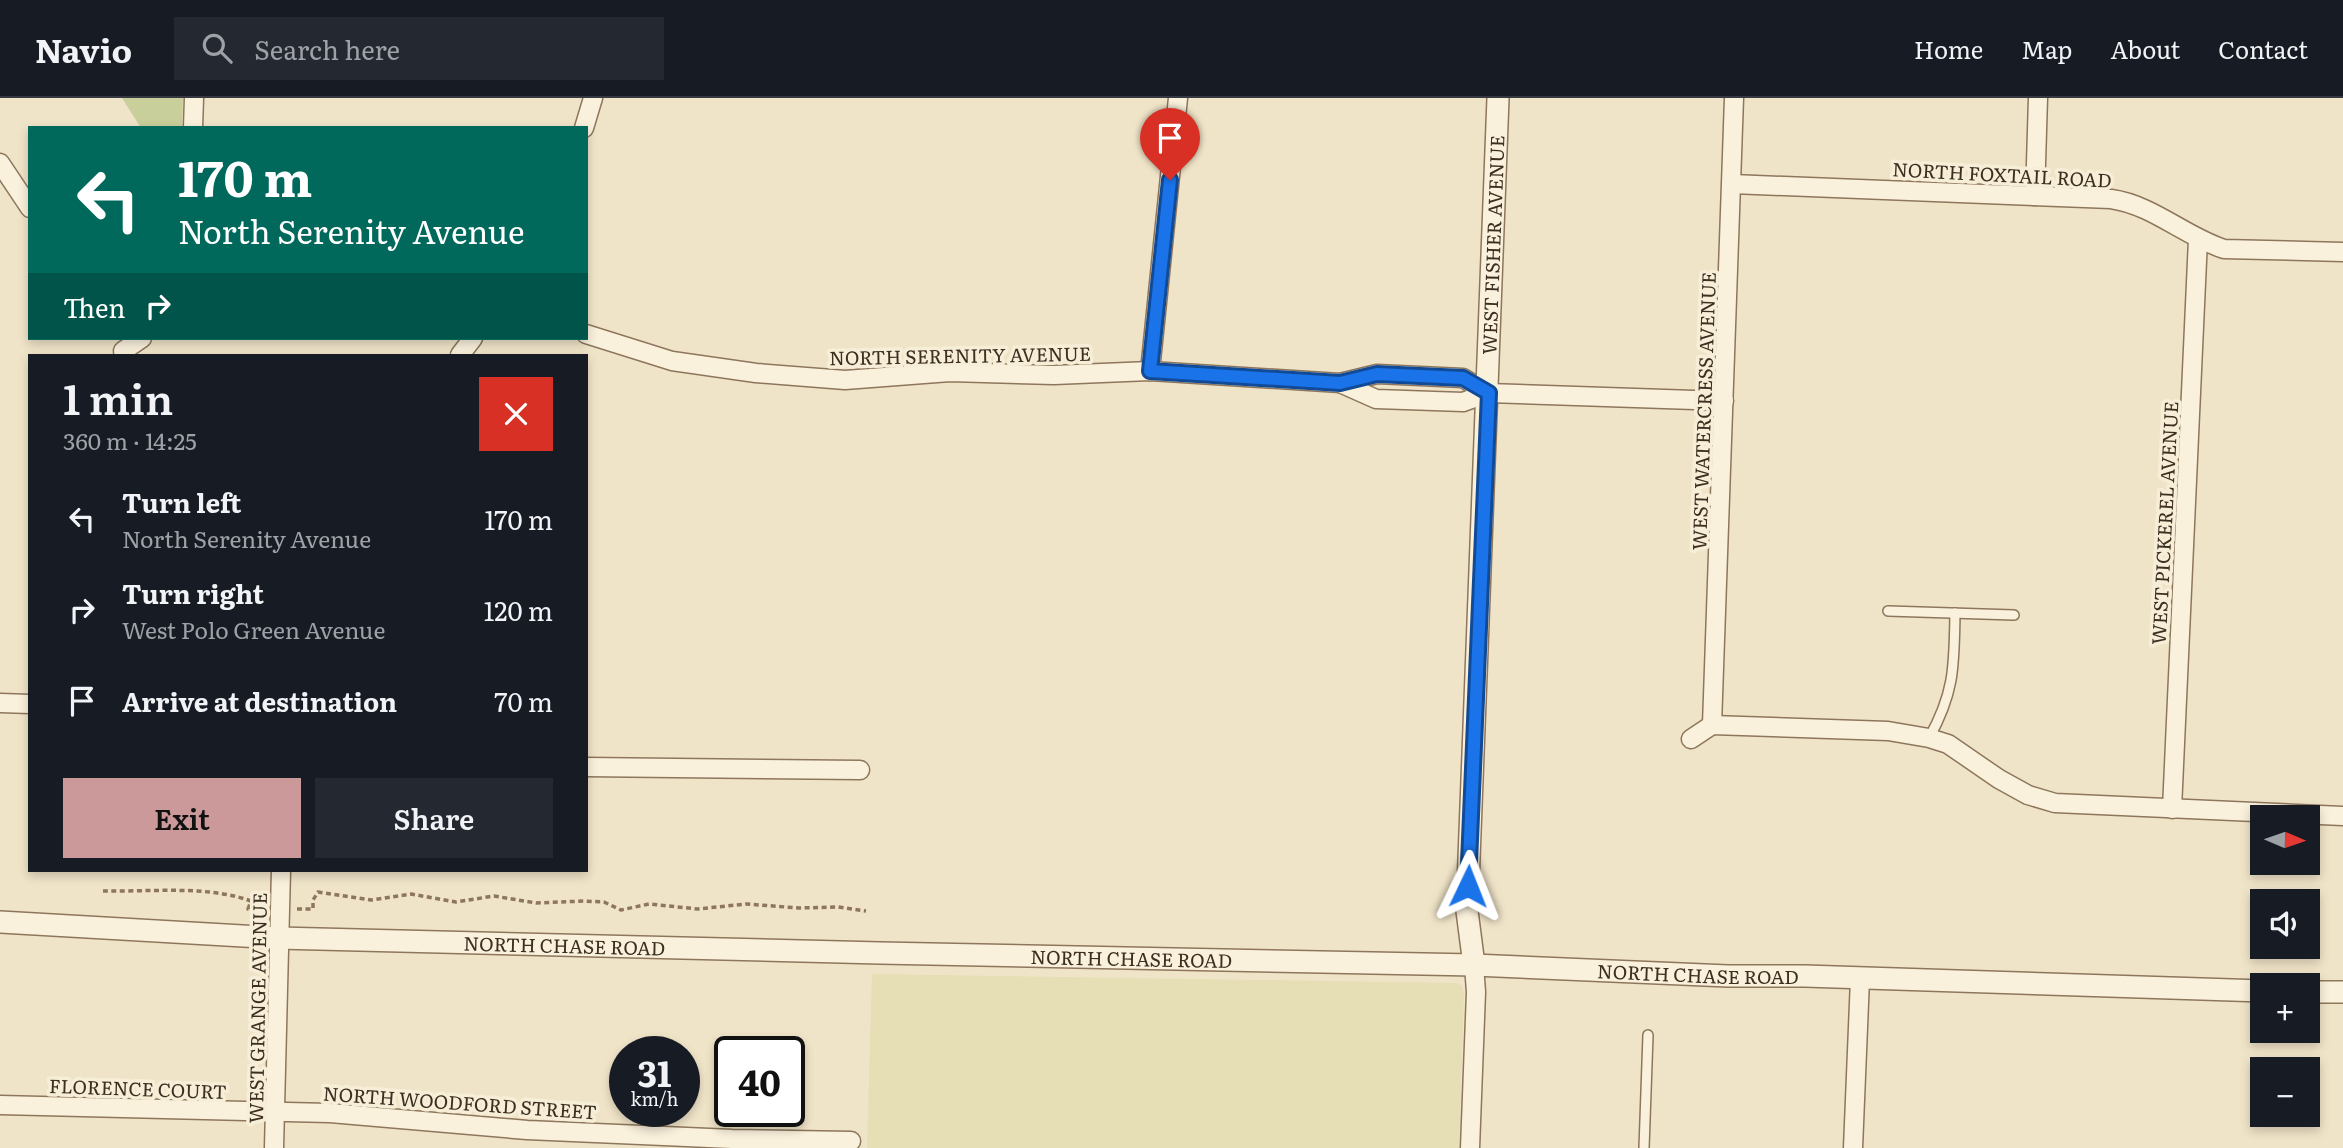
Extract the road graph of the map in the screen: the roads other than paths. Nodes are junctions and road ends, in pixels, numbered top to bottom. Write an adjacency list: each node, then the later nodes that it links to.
1 (194, 98): 7 (street)
2 (593, 98): 8 (street)
3 (1178, 98): 20 (street)
4 (1498, 98): 22 (street, WEST FISHER AVENUE)
5 (1734, 98): 10 (street, WEST WATERCRESS AVENUE)
6 (2038, 98): 11 (street)
7 (193, 126)
8 (585, 126)
9 (0, 163): 12 (street)
10 (1732, 184): 11 (street, NORTH FOXTAIL ROAD); 23 (street, WEST WATERCRESS AVENUE)
11 (2035, 196): 13 (street, NORTH FOXTAIL ROAD)
12 (28, 205)
13 (2198, 239): 14 (street, NORTH FOXTAIL ROAD); 34 (street, WEST PICKEREL AVENUE)
14 (2343, 253)
15 (588, 335): 20 (street, NORTH SERENITY AVENUE)
16 (138, 340): 18 (street)
17 (471, 340): 19 (street)
18 (121, 348)
19 (461, 354)
20 (1150, 371): 21 (street, NORTH SERENITY AVENUE)
21 (1340, 383): 22 (street, NORTH SERENITY AVENUE); 22 (street, NORTH SERENITY AVENUE)
22 (1489, 393): 23 (street, NORTH SERENITY AVENUE); 39 (street, WEST FISHER AVENUE)
23 (1724, 401): 29 (street, WEST WATERCRESS AVENUE)
24 (1888, 611): 25 (lane)
25 (1955, 613): 26 (lane); 30 (lane)
26 (2014, 615)
27 (0, 703): 28 (street)
28 (28, 704)
29 (1712, 725): 30 (street); 31 (street)
30 (1929, 738): 34 (street)
31 (1691, 739)
32 (588, 767): 33 (street)
33 (860, 770)
34 (2172, 809): 35 (street)
35 (2343, 816)
36 (281, 872): 38 (street, WEST GRANGE AVENUE)
37 (0, 922): 38 (street, NORTH CHASE ROAD)
38 (278, 938): 39 (street, NORTH CHASE ROAD); 46 (street, WEST GRANGE AVENUE)
39 (1474, 964): 40 (street, NORTH CHASE ROAD); 50 (street, WEST FISHER AVENUE)
40 (1860, 979): 41 (street, NORTH CHASE ROAD); 52 (street)
41 (2250, 991)
42 (2320, 992): 43 (street)
43 (2343, 992)
44 (1648, 1035): 51 (lane)
45 (0, 1105): 46 (street, FLORENCE COURT)
46 (275, 1113): 48 (street, NORTH WOODFORD STREET); 49 (street, WEST GRANGE AVENUE)
47 (851, 1141): 48 (street, NORTH WOODFORD STREET)
48 (732, 1143)
49 (274, 1148)
50 (1470, 1148)
51 (1644, 1148)
52 (1853, 1148)

